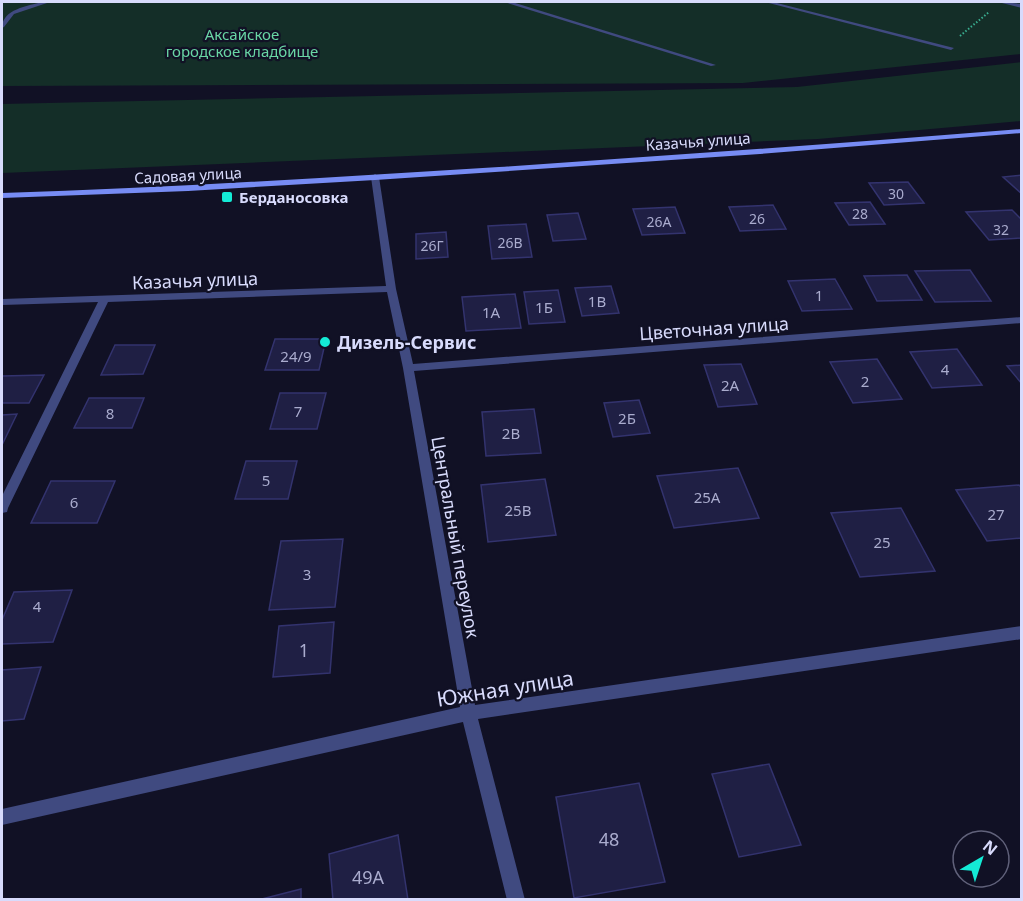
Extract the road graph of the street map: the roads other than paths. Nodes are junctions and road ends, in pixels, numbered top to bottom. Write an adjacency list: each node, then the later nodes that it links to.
1 (47, 2): 6 (street)
2 (507, 2): 10 (street)
3 (768, 2): 9 (street)
4 (1004, 2): 5 (street)
5 (1022, 6)
6 (12, 13): 7 (street); 8 (street)
7 (2, 15)
8 (2, 26)
9 (951, 48)
10 (713, 65)
11 (1022, 131): 12 (main road, Казачья улица)
12 (375, 177): 13 (main road, Садовая улица); 14 (street, Центральный переулок)
13 (2, 196)
14 (391, 289): 15 (street, Казачья улица); 18 (street, Центральный переулок)
15 (104, 300): 16 (street, Казачья улица); 19 (street)
16 (2, 302)
17 (1022, 320): 18 (street, Цветочная улица)
18 (408, 368): 21 (street, Центральный переулок)
19 (2, 508)
20 (1022, 632): 21 (street, Южная улица)
21 (469, 713): 22 (street, Южная улица); 23 (street, Центральный переулок)
22 (2, 817)
23 (516, 900)

